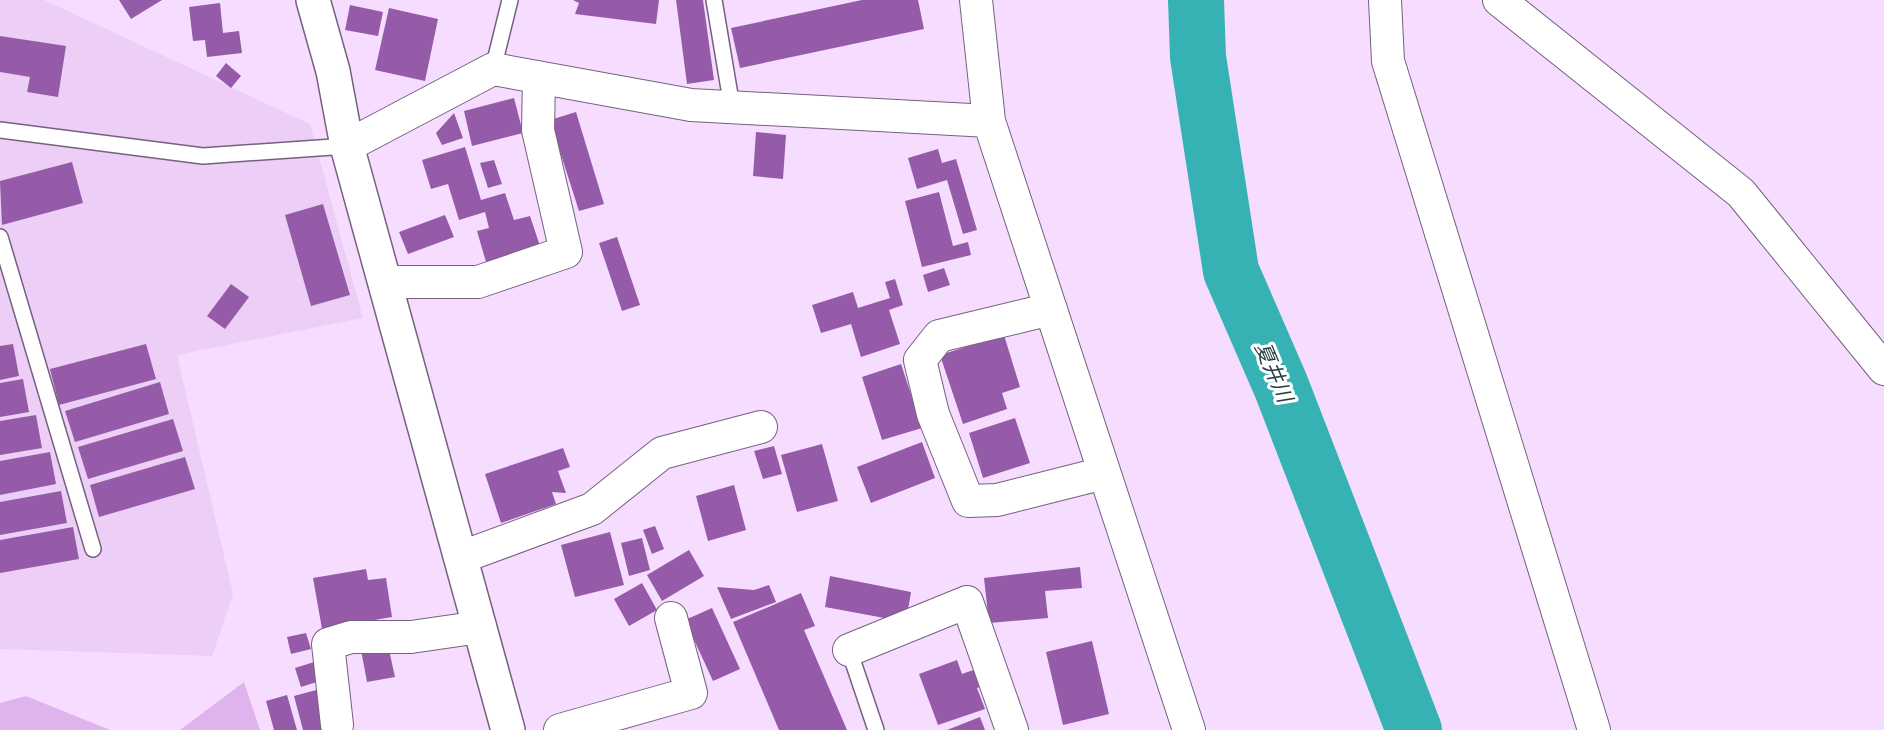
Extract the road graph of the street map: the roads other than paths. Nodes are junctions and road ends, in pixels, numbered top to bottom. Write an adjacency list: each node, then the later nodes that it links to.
1 (313, 0): 12 (street)
2 (510, 0): 7 (lane)
3 (714, 0): 9 (lane)
4 (976, 0): 10 (street)
5 (1385, 0): 30 (street)
6 (1499, 0): 16 (street)
7 (493, 69): 8 (street); 12 (street)
8 (539, 78): 9 (street); 14 (street)
9 (732, 107): 10 (street)
10 (989, 121): 15 (street)
11 (0, 130): 12 (lane)
12 (347, 146): 14 (street)
13 (0, 237): 19 (lane)
14 (385, 282): 20 (street)
15 (1051, 309): 18 (street); 18 (street)
16 (1884, 369)
17 (761, 427): 20 (street)
18 (1104, 473): 29 (street)
19 (93, 549)
20 (462, 557): 22 (street)
21 (671, 618): 26 (street)
22 (480, 627): 24 (street); 25 (street)
23 (849, 650): 27 (lane); 28 (street)
24 (337, 725)
25 (508, 730)
26 (560, 730)
27 (876, 730)
28 (1012, 730)
29 (1189, 730)
30 (1594, 730)

